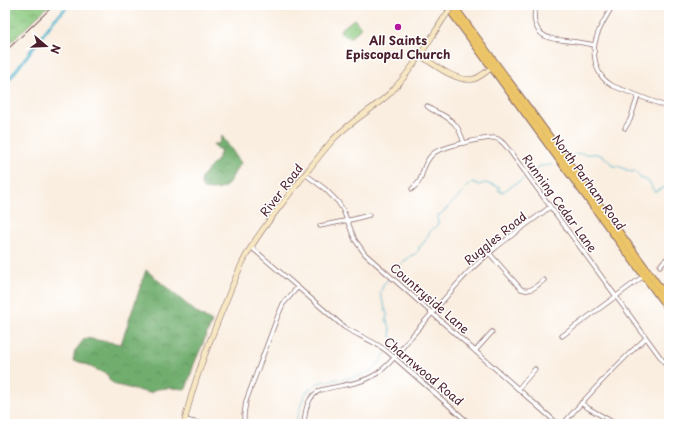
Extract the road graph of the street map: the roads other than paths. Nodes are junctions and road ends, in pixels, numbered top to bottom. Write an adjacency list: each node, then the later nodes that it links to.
1 (446, 5): 7 (highway)
2 (453, 5): 6 (main road, River Road, bridge); 7 (highway)
3 (537, 5): 5 (street)
4 (613, 5): 5 (street)
5 (594, 45): 8 (street)
6 (420, 55): 7 (main road); 13 (main road, River Road)
7 (494, 66): 23 (highway, North Parham Road)
8 (638, 96): 10 (street); 11 (street)
9 (427, 106): 12 (street)
10 (669, 109)
11 (625, 128)
12 (464, 143): 14 (street, Running Cedar Lane); 15 (street, Running Cedar Lane)
13 (305, 174): 17 (street, Countryside Lane); 19 (main road, River Road)
14 (412, 189)
15 (550, 207): 20 (street, Ruggles Road); 26 (street, Running Cedar Lane)
16 (369, 214): 17 (street)
17 (347, 221): 18 (street); 29 (street, Countryside Lane)
18 (320, 226)
19 (251, 247): 25 (street, Charnwood Road); 39 (main road, River Road)
20 (489, 253): 24 (street); 29 (street, Ruggles Road)
21 (669, 257): 22 (street)
22 (660, 266)
23 (646, 274): 26 (street); 27 (highway, North Parham Road); 28 (highway, North Parham Road)
24 (544, 280)
25 (297, 288): 34 (street, Charnwood Road); 42 (street)
26 (616, 296): 31 (street); 32 (street, Running Cedar Lane)
27 (669, 300)
28 (669, 310)
29 (432, 313): 33 (street, Countryside Lane); 34 (street, Ruggles Road)
30 (492, 332): 33 (street)
31 (562, 336)
32 (646, 338): 36 (street, Running Cedar Lane); 38 (street)
33 (475, 351): 37 (street, Countryside Lane)
34 (394, 357): 40 (street, Charnwood Road); 43 (street, Ruggles Road)
35 (535, 369): 37 (street)
36 (669, 370)
37 (518, 389): 44 (street, Countryside Lane)
38 (581, 403): 45 (street); 46 (street)
39 (185, 422): 41 (street)
40 (468, 423)
41 (203, 424)
42 (244, 424)
43 (304, 424)
44 (558, 424)
45 (563, 424)
46 (616, 424)

